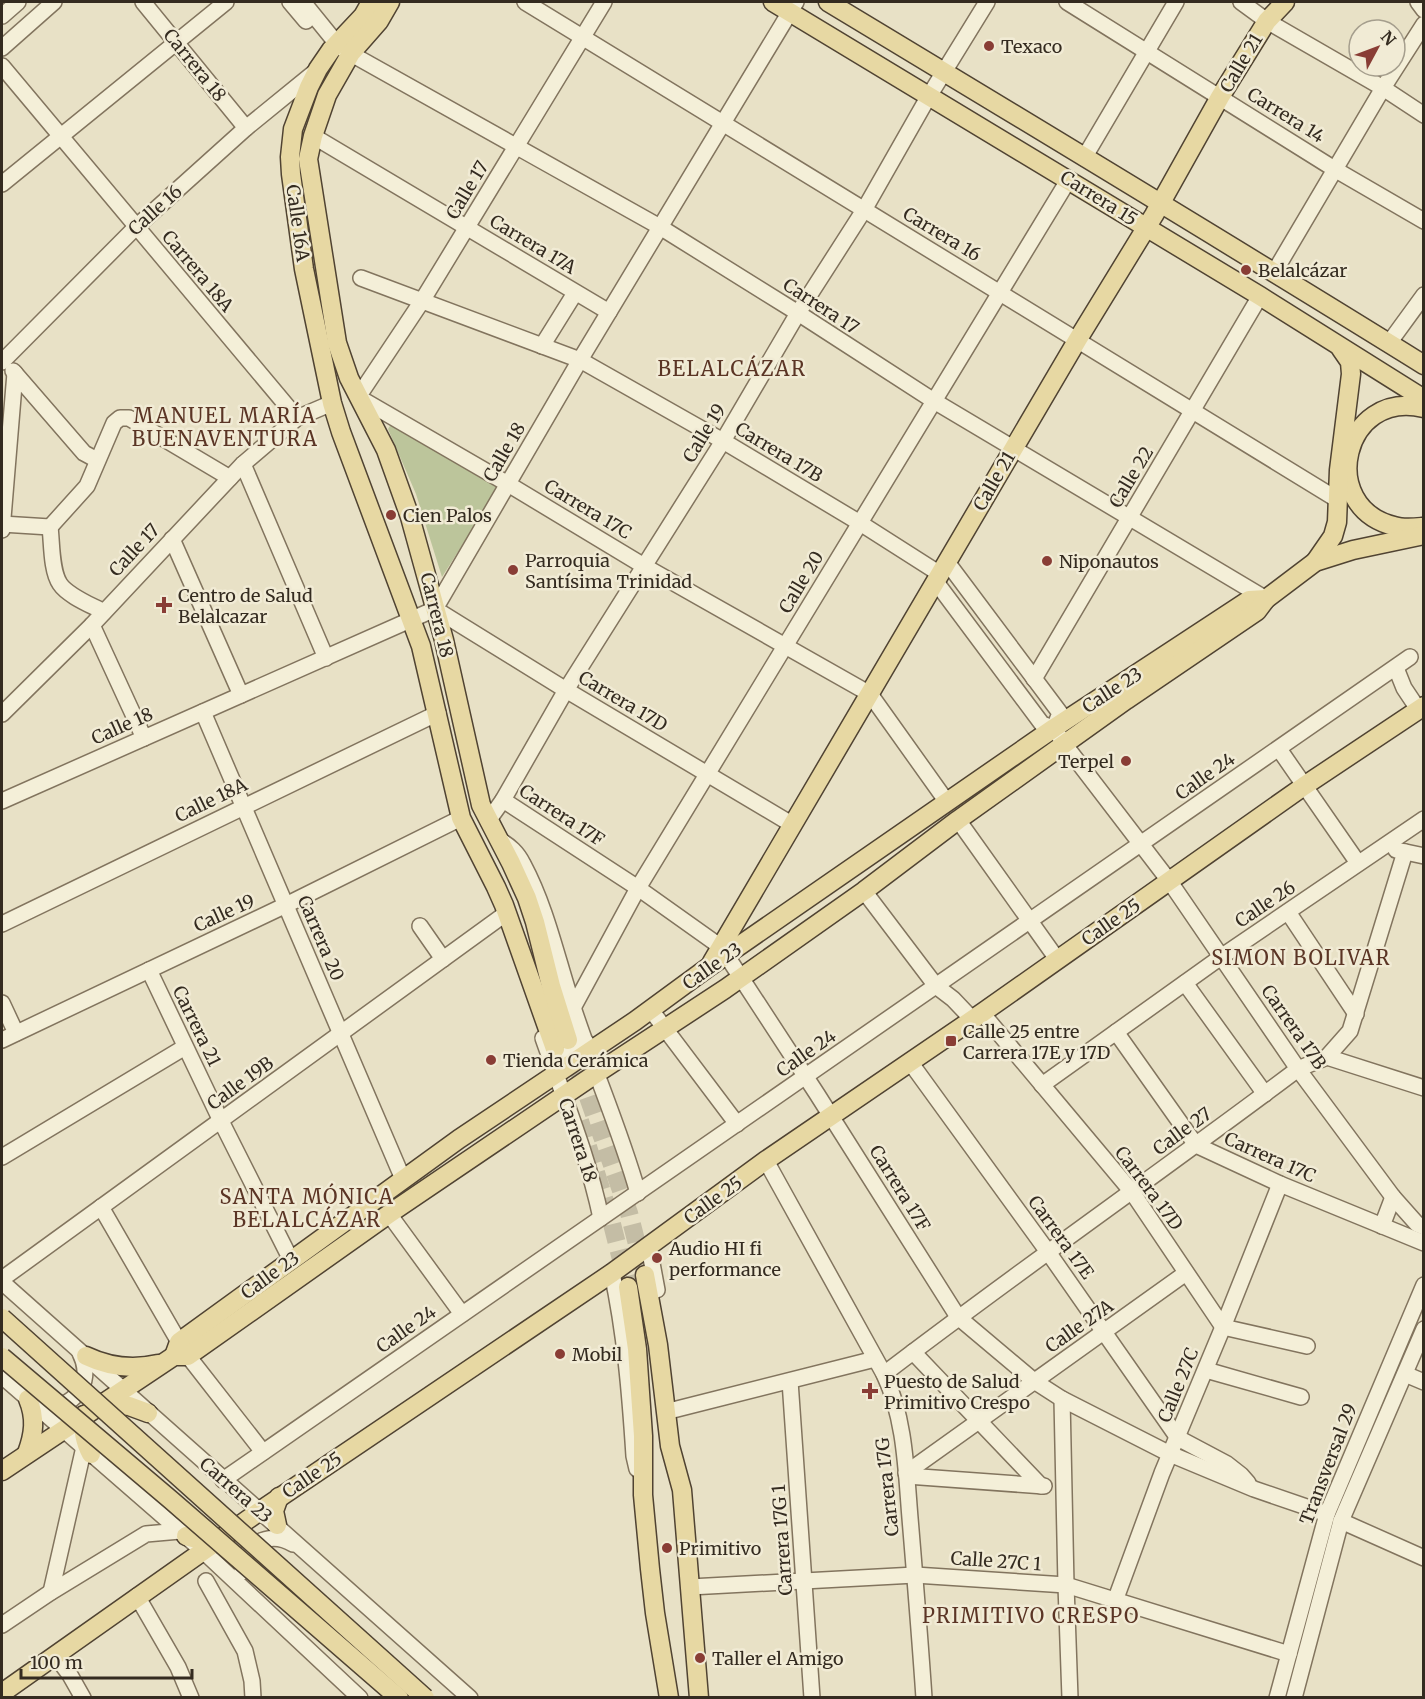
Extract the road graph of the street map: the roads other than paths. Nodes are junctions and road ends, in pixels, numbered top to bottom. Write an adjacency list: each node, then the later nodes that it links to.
1 (18, 2): 21 (street)
2 (54, 2): 26 (street)
3 (143, 2): 25 (street, Carrera 18)
4 (226, 2): 25 (street)
5 (290, 2): 27 (street, Carrera 17)
6 (303, 2): 27 (street, Carrera 17)
7 (371, 2): 27 (main road)
8 (390, 2): 27 (main road)
9 (525, 2): 24 (street, Carrera 16)
10 (604, 2): 24 (street, Calle 17)
11 (773, 2): 19 (main road, Carrera 15)
12 (828, 2): 31 (main road, Carrera 15)
13 (987, 2): 31 (street, Calle 19)
14 (1067, 2): 28 (street, Carrera 14)
15 (1176, 2): 28 (street)
16 (1241, 2): 22 (street)
17 (1285, 2): 22 (main road, Calle 21)
18 (1418, 2): 20 (street)
19 (793, 7): 33 (main road, Carrera 15); 36 (street, Calle 18)
20 (1424, 10)
21 (2, 16)
22 (1267, 21): 32 (street); 34 (main road, Calle 21)
23 (1424, 24): 32 (street)
24 (582, 38): 36 (street, Carrera 16); 40 (street, Calle 17)
25 (177, 41): 37 (street, Carrera 18); 38 (street)
26 (2, 48)
27 (340, 49): 30 (main road, Calle 16A); 39 (main road, Calle 16A); 40 (street, Carrera 17)
28 (1147, 51): 34 (street, Carrera 14); 41 (street)
29 (2, 66): 38 (street, Carrera 18A)
30 (318, 69): 37 (street, Calle 16); 72 (main road, Calle 16A)
31 (945, 72): 33 (street, Calle 19); 41 (main road, Carrera 15)
32 (1383, 88): 35 (street); 42 (street)
33 (930, 96): 43 (main road, Carrera 15); 46 (street, Calle 19)
34 (1221, 97): 42 (street, Carrera 14); 45 (main road, Calle 21)
35 (1424, 115)
36 (722, 123): 46 (street, Carrera 16); 50 (street, Calle 18)
37 (246, 128): 48 (street, Calle 16)
38 (61, 136): 44 (street); 48 (street, Carrera 18A)
39 (313, 136): 49 (street, Carrera 17A); 69 (main road, Calle 16A)
40 (516, 147): 49 (street, Calle 17); 50 (street, Carrera 17)
41 (1084, 158): 45 (main road, Carrera 15)
42 (1336, 170): 47 (street, Carrera 14); 52 (street)
43 (1069, 179): 51 (main road, Carrera 15); 55 (street, Calle 20)
44 (2, 184)
45 (1160, 204): 51 (main road, Calle 21); 52 (main road, Carrera 15)
46 (864, 210): 55 (street, Carrera 16); 60 (street, Calle 19)
47 (1424, 221)
48 (136, 227): 65 (street, Calle 16); 75 (street, Carrera 18A)
49 (467, 227): 54 (street, Carrera 17A); 58 (street, Calle 17)
50 (660, 227): 59 (street, Calle 18); 60 (street, Carrera 17)
51 (1146, 227): 56 (main road, Carrera 15); 61 (main road, Calle 21)
52 (1275, 272): 62 (main road, Carrera 15)
53 (361, 278): 58 (street, Carrera 17B)
54 (575, 293): 59 (street, Carrera 17A); 63 (street)
55 (999, 293): 61 (street, Carrera 16); 71 (street, Calle 20)
56 (1260, 296): 64 (main road, Carrera 15); 74 (street, Calle 22)
57 (1422, 299): 62 (street)
58 (422, 301): 63 (street, Carrera 17B); 69 (street, Calle 17)
59 (609, 312): 66 (street, Calle 18)
60 (798, 313): 71 (street, Carrera 17); 76 (street, Calle 19)
61 (1078, 339): 74 (street, Carrera 16); 77 (main road, Calle 21)
62 (1389, 343): 67 (main road, Carrera 15)
63 (542, 346): 66 (street, Carrera 17B)
64 (1340, 348): 70 (main road, Carrera 15); 82 (main road)
65 (2, 359): 68 (street)
66 (580, 360): 76 (street, Carrera 17B); 81 (street, Calle 18)
67 (1420, 361)
68 (15, 373): 78 (street); 85 (street)
69 (358, 397): 81 (street, Carrera 17C); 95 (main road, Carrera 18)
70 (1424, 399)
71 (934, 401): 77 (street, Carrera 17); 84 (street, Calle 20)
72 (332, 403): 75 (street, Calle 17); 97 (main road, Carrera 18)
73 (1424, 408): 86 (main road)
74 (1192, 411): 82 (street, Carrera 16); 83 (street, Calle 22)
75 (297, 418): 79 (street, Calle 17)
76 (723, 441): 84 (street, Carrera 17B); 92 (street, Calle 19)
77 (1014, 449): 83 (street, Carrera 17); 93 (main road, Calle 21)
78 (97, 460): 80 (street); 87 (street)
79 (243, 464): 80 (street, Calle 17); 101 (street)
80 (230, 478): 90 (street, Calle 17)
81 (508, 483): 92 (street, Carrera 17C); 95 (street, Calle 18)
82 (1338, 500): 91 (main road)
83 (1130, 518): 94 (street, Carrera 17); 103 (street, Calle 22)
84 (860, 523): 93 (street, Carrera 17B); 99 (street, Calle 20)
85 (2, 524): 87 (street); 88 (street)
86 (1424, 527)
87 (50, 528): 96 (street)
88 (2, 530)
89 (1424, 535): 91 (main road, Calle 23)
90 (172, 539): 96 (street, Calle 17); 106 (street)
91 (1315, 562): 94 (main road, Calle 23)
92 (644, 566): 99 (street, Carrera 17C); 104 (street, Calle 19)
93 (941, 573): 103 (street, Carrera 17B); 105 (main road, Calle 21); 111 (street, Carrera 17B)
94 (1266, 598): 111 (main road, Calle 23); 113 (main road, Calle 23)
95 (435, 609): 97 (street, Calle 18); 104 (street, Carrera 17D); 123 (main road, Carrera 18)
96 (104, 612): 98 (street, Calle 17)
97 (412, 620): 101 (street, Calle 18); 109 (main road, Carrera 18)
98 (92, 625): 110 (street, Calle 17); 112 (street)
99 (784, 646): 105 (street, Carrera 17C); 115 (street, Calle 20)
100 (1410, 657): 102 (street, Calle 24)
101 (326, 658): 106 (street, Calle 18)
102 (1396, 668): 107 (street); 114 (street, Calle 24)
103 (1034, 678): 111 (street, Carrera 17B)
104 (566, 690): 115 (street, Carrera 17D); 117 (street, Calle 19)
105 (870, 694): 119 (street, Carrera 17C); 125 (main road, Calle 21)
106 (241, 695): 108 (street, Calle 18)
107 (1421, 707): 116 (main road, Calle 25)
108 (203, 712): 112 (street, Calle 18); 120 (street, Carrera 20)
109 (438, 713): 120 (street, Calle 18A); 124 (main road, Carrera 18)
110 (2, 714)
111 (1054, 728): 113 (street, Carrera 17B); 119 (main road, Calle 23)
112 (144, 738): 118 (street, Calle 18)
113 (1065, 745): 122 (main road, Calle 23); 127 (street, Carrera 17B)
114 (1279, 748): 116 (street); 127 (street, Calle 24)
115 (707, 774): 125 (street, Carrera 17D); 133 (street, Calle 20)
116 (1305, 786): 131 (street); 132 (main road, Calle 25)
117 (502, 800): 123 (street, Calle 19); 133 (street, Carrera 17F)
118 (2, 801)
119 (947, 802): 141 (main road, Calle 23)
120 (244, 805): 135 (street, Carrera 20); 139 (street, Calle 18A)
121 (1424, 819): 128 (street, Calle 26)
122 (958, 820): 134 (main road, Calle 23); 138 (street)
123 (488, 821): 126 (main road, Carrera 18)
124 (463, 822): 135 (street, Calle 19); 137 (street, Carrera 18); 161 (main road, Carrera 18)
125 (793, 825): 141 (main road, Calle 21)
126 (498, 839): 151 (street, Carrera 18); 161 (main road, Carrera 18)
127 (1140, 844): 132 (street, Carrera 17B); 138 (street, Calle 24)
128 (1381, 847): 129 (street); 131 (street, Calle 26)
129 (1405, 852): 130 (street); 153 (street, Calle 27)
130 (1424, 856)
131 (1358, 863): 136 (street, Calle 26)
132 (1170, 882): 142 (street, Carrera 17B); 144 (main road, Calle 25)
133 (638, 888): 141 (street, Carrera 17F); 151 (street, Calle 20)
134 (864, 891): 147 (main road, Calle 23); 149 (street, Carrera 17D)
135 (286, 905): 146 (street, Calle 19); 158 (street, Carrera 20)
136 (1288, 912): 142 (street, Calle 26); 153 (street)
137 (501, 917): 143 (street, Calle 19B); 161 (street, Carrera 18)
138 (1030, 921): 144 (street); 149 (street, Calle 24)
139 (2, 924)
140 (420, 926): 143 (street)
141 (724, 951): 145 (main road, Calle 21); 147 (street, Carrera 17F)
142 (1221, 957): 148 (street, Calle 26); 164 (street, Carrera 17B)
143 (443, 958): 158 (street, Calle 19B)
144 (1057, 959): 154 (main road, Calle 25)
145 (710, 966): 152 (main road, Calle 23)
146 (149, 970): 157 (street, Calle 19); 160 (street, Carrera 21)
147 (741, 977): 155 (main road, Calle 23); 166 (street, Carrera 17F)
148 (1185, 983): 156 (street, Calle 26); 169 (street)
149 (936, 986): 154 (street, Carrera 17D); 166 (street, Calle 24)
150 (2, 1003): 157 (street)
151 (573, 1008): 161 (street, Carrera 18)
152 (651, 1010): 155 (street); 161 (main road, Calle 23)
153 (1356, 1014): 162 (street, Calle 27)
154 (977, 1016): 163 (main road, Calle 25); 167 (street, Carrera 17D)
155 (665, 1028): 165 (main road, Calle 23); 173 (street)
156 (1116, 1032): 167 (street, Calle 26); 176 (street, Carrera 17C)
157 (16, 1033): 159 (street, Calle 19)
158 (341, 1033): 172 (street, Calle 19B); 179 (street, Carrera 20)
159 (2, 1040)
160 (185, 1047): 172 (street, Carrera 21); 177 (street)
161 (568, 1053): 165 (street, Carrera 18); 170 (street, Carrera 18); 174 (main road, Calle 23)
162 (1327, 1058): 164 (street, Calle 27); 168 (street)
163 (910, 1062): 171 (main road, Calle 25); 191 (street, Carrera 17E)
164 (1298, 1069): 169 (street, Calle 27); 183 (street, Carrera 17B)
165 (597, 1073): 170 (main road, Calle 23); 182 (street, Carrera 18)
166 (806, 1077): 171 (street, Carrera 17F); 173 (street, Calle 24)
167 (1042, 1085): 181 (street, Carrera 17D)
168 (1424, 1088)
169 (1264, 1094): 176 (street, Calle 27)
170 (564, 1096): 175 (main road, Calle 23); 186 (street, Carrera 18)
171 (831, 1116): 178 (main road, Calle 25); 200 (street, Carrera 17F)
172 (221, 1121): 184 (street, Calle 19B); 192 (street, Carrera 21)
173 (737, 1124): 182 (street, Calle 24)
174 (472, 1131): 175 (main road); 179 (main road, Calle 23)
175 (504, 1136): 185 (main road, Calle 23)
176 (1196, 1144): 180 (street, Carrera 17C); 181 (street, Calle 27)
177 (2, 1157)
178 (765, 1161): 190 (main road, Calle 25); 210 (street, Carrera 17G)
179 (403, 1179): 192 (main road, Calle 23)
180 (1280, 1184): 187 (street, Carrera 17C); 202 (street, Calle 27C)
181 (1132, 1192): 191 (street, Calle 27); 194 (street, Carrera 17D)
182 (638, 1193): 186 (street, Calle 24)
183 (1393, 1197): 187 (street); 188 (street, Carrera 17B)
184 (101, 1207): 196 (street, Calle 19B); 208 (street)
185 (389, 1214): 199 (street); 208 (main road, Calle 23)
186 (601, 1218): 199 (street, Calle 24)
187 (1382, 1226): 189 (street, Carrera 17C)
188 (1424, 1227)
189 (1424, 1243)
190 (649, 1246): 193 (main road, Calle 25); 223 (street)
191 (1048, 1252): 200 (street, Calle 27); 204 (street, Carrera 17E)
192 (291, 1260): 208 (main road, Calle 23)
193 (612, 1273): 240 (street); 241 (main road, Calle 25)
194 (1186, 1273): 202 (street, Carrera 17D); 204 (street, Calle 27A)
195 (645, 1275): 239 (main road)
196 (2, 1281): 207 (street, Carrera 23)
197 (1424, 1285): 243 (street, Transversal 29)
198 (628, 1287): 240 (main road)
199 (462, 1314): 230 (street, Calle 24)
200 (958, 1317): 206 (street, Calle 27); 216 (street, Carrera 17F)
201 (2, 1318): 267 (main road, Carrera 23, bridge)
202 (1223, 1327): 205 (street); 211 (street, Calle 27C)
203 (1424, 1329): 213 (street, Transversal 29)
204 (1104, 1332): 216 (street, Calle 27A); 228 (street, Carrera 17E)
205 (1307, 1346)
206 (913, 1352): 212 (street, Calle 27); 226 (street)
207 (82, 1353): 208 (main road); 218 (street, Carrera 23); 221 (street)
208 (176, 1354): 218 (main road, Calle 23); 230 (street)
209 (2, 1357): 266 (main road, bridge)
210 (875, 1359): 212 (street, Carrera 17G); 215 (street)
211 (1206, 1370): 219 (street); 228 (street, Calle 27C)
212 (884, 1374): 234 (street, Carrera 17G)
213 (1405, 1374): 217 (street); 243 (street, Transversal 29)
214 (2, 1376): 221 (street)
215 (790, 1381): 223 (street); 249 (street, Carrera 17G 1)
216 (1034, 1381): 220 (street, Carrera 17F); 226 (street, Calle 27A)
217 (1424, 1382)
218 (123, 1389): 222 (main road, Calle 23); 224 (street, Carrera 23)
219 (1301, 1397)
220 (1062, 1399): 232 (street, Carrera 17F); 237 (street)
221 (30, 1401): 227 (street); 231 (main road)
222 (102, 1403): 224 (main road); 225 (main road, Calle 23)
223 (673, 1410): 239 (street)
224 (148, 1413): 235 (street, Carrera 23)
225 (84, 1415): 227 (main road, Calle 23); 229 (main road)
226 (979, 1420): 234 (street, Calle 27A); 236 (street)
227 (63, 1429): 229 (street); 231 (main road, Calle 23)
228 (1178, 1438): 232 (street, Calle 27C); 238 (street)
229 (87, 1451): 245 (street); 253 (street)
230 (263, 1452): 235 (street, Calle 24)
231 (27, 1453): 233 (main road, Calle 23)
232 (1170, 1454): 238 (street, Carrera 17F); 257 (street, Calle 27C)
233 (2, 1471)
234 (906, 1474): 236 (street); 248 (street, Carrera 17G)
235 (223, 1480): 242 (street, Carrera 23)
236 (1041, 1486): 237 (street)
237 (1063, 1488): 251 (street)
238 (1254, 1489): 243 (street, Carrera 17F)
239 (682, 1490): 252 (main road)
240 (643, 1495): 269 (main road)
241 (279, 1497): 242 (main road, Calle 25); 244 (main road)
242 (260, 1511): 244 (street, Carrera 23); 246 (main road, Calle 25)
243 (1334, 1517): 247 (street, Carrera 17F); 259 (street, Transversal 29); 275 (street, Transversal 29)
244 (277, 1526): 256 (street, Carrera 23)
245 (183, 1533): 246 (main road); 253 (street)
246 (209, 1547): 254 (main road, Calle 25); 255 (street)
247 (1424, 1558)
248 (915, 1575): 249 (street, Calle 27C 1); 251 (street, Calle 27C 1); 272 (street, Carrera 17G)
249 (804, 1580): 252 (street, Calle 27C 1); 271 (street, Carrera 17G 1)
250 (206, 1581): 264 (street)
251 (1066, 1585): 257 (street, Calle 27C 1); 273 (street)
252 (690, 1587): 270 (main road)
253 (51, 1592): 258 (street)
254 (137, 1596): 260 (main road, Calle 25); 263 (street)
255 (251, 1596): 256 (street); 265 (street)
256 (358, 1597): 268 (street, Carrera 23)
257 (1115, 1601): 259 (street, Calle 27C 1)
258 (2, 1625)
259 (1289, 1654): 274 (street, Transversal 29)
260 (55, 1655): 261 (main road, Calle 25); 262 (street)
261 (2, 1693)
262 (83, 1698)
263 (191, 1698)
264 (253, 1698)
265 (360, 1698)
266 (399, 1698)
267 (425, 1698)
268 (470, 1698)
269 (669, 1698)
270 (699, 1698)
271 (812, 1698)
272 (924, 1698)
273 (1070, 1698)
274 (1277, 1698)
275 (1294, 1698)

